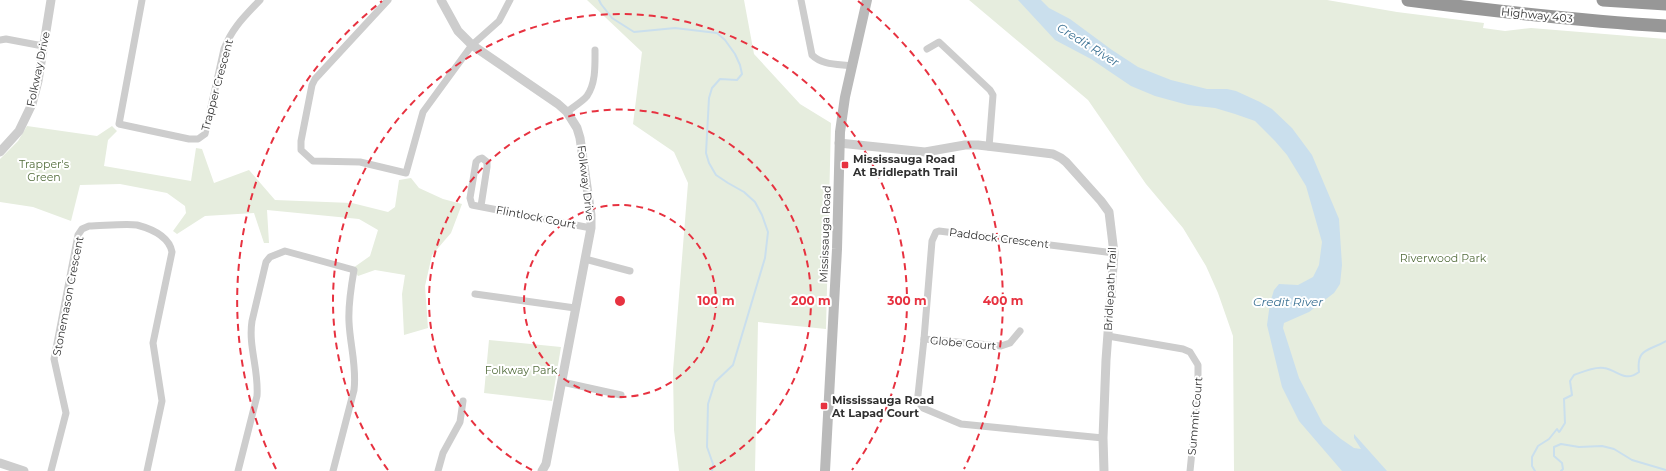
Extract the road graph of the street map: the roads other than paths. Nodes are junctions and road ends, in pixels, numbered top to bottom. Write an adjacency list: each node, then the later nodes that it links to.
1 (52, 0): 15 (street, Folkway Drive)
2 (142, 0): 3 (street, Trapper Crescent)
3 (260, 0)
4 (388, 0): 14 (street)
5 (441, 0): 14 (street, Folkway Drive)
6 (510, 0): 14 (street)
7 (801, 0): 18 (street)
8 (867, 0): 18 (main road, Mississauga Road)
9 (1408, 0): 12 (highway, Highway 403)
10 (1603, 0): 11 (highway)
11 (1666, 4)
12 (1666, 26)
13 (0, 40): 15 (street)
14 (472, 45): 19 (street, Folkway Drive)
15 (43, 46): 22 (street, Folkway Drive)
16 (927, 49): 21 (street)
17 (596, 50): 19 (street)
18 (852, 66): 20 (main road, Mississauga Road)
19 (567, 112): 24 (street, Folkway Drive)
20 (839, 143): 21 (street, Bridlepath Trail); 45 (main road, Mississauga Road)
21 (989, 147): 25 (street, Bridlepath Trail)
22 (0, 152)
23 (481, 206): 23 (street, Flintlock Court); 24 (street, Flintlock Court)
24 (592, 228): 26 (street, Folkway Drive)
25 (1114, 253): 31 (street, Bridlepath Trail); 32 (street, Paddock Crescent)
26 (585, 259): 27 (street); 29 (street, Folkway Drive)
27 (630, 270)
28 (475, 294): 29 (street)
29 (575, 308): 33 (street, Folkway Drive)
30 (1020, 331): 32 (street, Globe Court)
31 (1108, 336): 36 (street, Bridlepath Trail); 47 (street, Summit Court)
32 (924, 339): 36 (street, Paddock Crescent)
33 (562, 382): 34 (street); 44 (street, Folkway Drive)
34 (620, 395)
35 (463, 402): 43 (street)
36 (1103, 438): 46 (street, Bridlepath Trail)
37 (0, 463): 38 (street)
38 (24, 471)
39 (51, 471): 40 (street, Stonemason Crescent)
40 (147, 471)
41 (238, 471): 42 (street)
42 (333, 471)
43 (438, 471)
44 (542, 471)
45 (826, 471)
46 (1104, 471)
47 (1190, 471)

